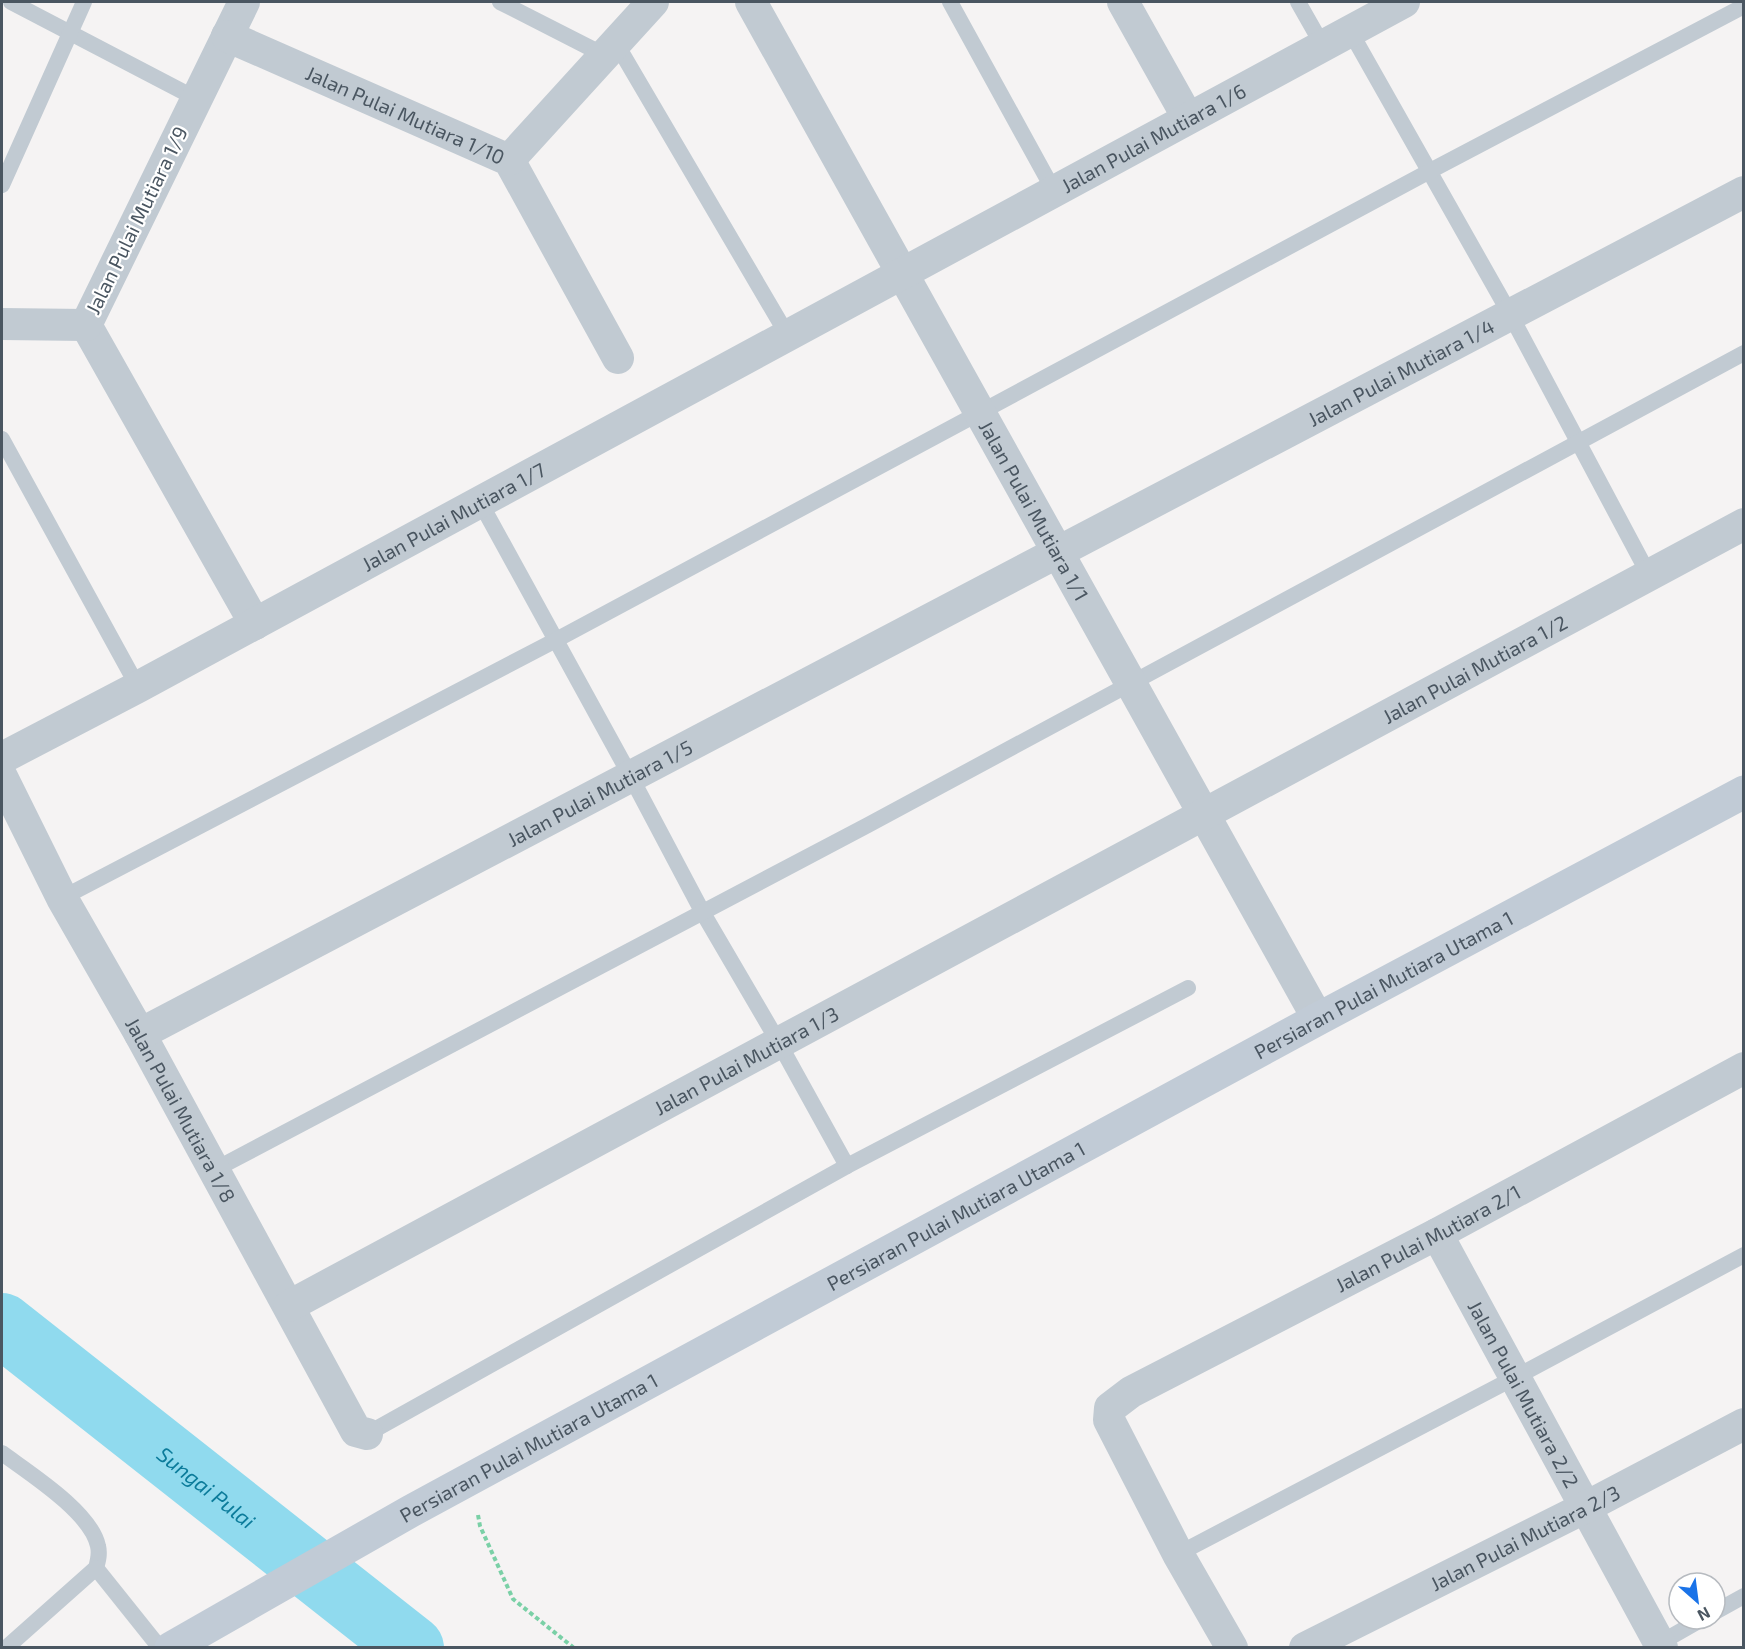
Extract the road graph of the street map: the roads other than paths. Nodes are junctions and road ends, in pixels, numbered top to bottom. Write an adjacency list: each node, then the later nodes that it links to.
1 (11, 2): 13 (lane)
2 (84, 2): 13 (lane)
3 (244, 2): 14 (street, Jalan Pulai Mutiara 1/9)
4 (500, 2): 16 (lane)
5 (652, 2): 16 (street)
6 (751, 2): 24 (street, Jalan Pulai Mutiara 1/1)
7 (950, 2): 22 (lane)
8 (1123, 2): 18 (street)
9 (1298, 2): 15 (lane)
10 (1404, 2): 12 (street, Jalan Pulai Mutiara 1/6)
11 (1743, 6): 20 (lane)
12 (1350, 31): 15 (street, Jalan Pulai Mutiara 1/6); 20 (lane)
13 (70, 33): 17 (lane); 21 (lane)
14 (227, 36): 17 (street, Jalan Pulai Mutiara 1/9); 19 (street, Jalan Pulai Mutiara 1/10)
15 (1323, 46): 18 (street, Jalan Pulai Mutiara 1/6)
16 (610, 49): 19 (street); 28 (lane)
17 (195, 98): 27 (street, Jalan Pulai Mutiara 1/9)
18 (1188, 118): 22 (street, Jalan Pulai Mutiara 1/6)
19 (509, 160): 30 (street, Jalan Pulai Mutiara 1/10)
20 (1430, 171): 25 (lane); 31 (lane)
21 (2, 185)
22 (1054, 191): 24 (street, Jalan Pulai Mutiara 1/6)
23 (1743, 192): 25 (street, Jalan Pulai Mutiara 1/4)
24 (903, 273): 28 (street, Jalan Pulai Mutiara 1/7); 31 (street, Jalan Pulai Mutiara 1/1)
25 (1510, 314): 33 (lane); 36 (street, Jalan Pulai Mutiara 1/4)
26 (2, 324): 27 (street)
27 (86, 325): 38 (street, Jalan Pulai Mutiara 1/9)
28 (788, 336): 34 (street, Jalan Pulai Mutiara 1/7)
29 (1743, 353): 33 (lane)
30 (618, 358)
31 (981, 414): 36 (street, Jalan Pulai Mutiara 1/1); 39 (lane)
32 (2, 439): 41 (lane)
33 (1579, 442): 37 (lane); 40 (lane)
34 (480, 502): 38 (street, Jalan Pulai Mutiara 1/7); 39 (lane)
35 (1743, 524): 37 (street, Jalan Pulai Mutiara 1/2)
36 (1058, 552): 40 (street, Jalan Pulai Mutiara 1/1); 44 (street, Jalan Pulai Mutiara 1/5)
37 (1649, 575): 46 (street, Jalan Pulai Mutiara 1/2)
38 (255, 624): 41 (street, Jalan Pulai Mutiara 1/7)
39 (556, 640): 44 (lane); 47 (lane)
40 (1131, 684): 46 (street, Jalan Pulai Mutiara 1/1); 48 (lane)
41 (138, 687): 42 (street, Jalan Pulai Mutiara 1/7)
42 (2, 758)
43 (2, 777): 47 (street, Jalan Pulai Mutiara 1/8)
44 (631, 777): 48 (lane); 51 (street, Jalan Pulai Mutiara 1/5)
45 (1743, 792): 50 (main road, Persiaran Pulai Mutiara Utama 1)
46 (1204, 815): 50 (street, Jalan Pulai Mutiara 1/1); 52 (street, Jalan Pulai Mutiara 1/3)
47 (62, 898): 51 (street, Jalan Pulai Mutiara 1/8)
48 (703, 913): 52 (lane); 55 (lane)
49 (1188, 988): 54 (lane)
50 (1318, 1019): 72 (main road, Persiaran Pulai Mutiara Utama 1)
51 (140, 1034): 55 (street, Jalan Pulai Mutiara 1/8)
52 (779, 1043): 54 (lane); 58 (street, Jalan Pulai Mutiara 1/3)
53 (1743, 1068): 56 (street, Jalan Pulai Mutiara 2/1)
54 (847, 1166): 61 (lane)
55 (214, 1170): 58 (street, Jalan Pulai Mutiara 1/8)
56 (1437, 1234): 59 (street, Jalan Pulai Mutiara 2/2); 64 (street, Jalan Pulai Mutiara 2/1)
57 (1743, 1255): 59 (lane)
58 (289, 1306): 61 (street, Jalan Pulai Mutiara 1/8)
59 (1514, 1378): 63 (street, Jalan Pulai Mutiara 2/2); 64 (lane)
60 (1743, 1424): 63 (street, Jalan Pulai Mutiara 2/3)
61 (367, 1434)
62 (2, 1453): 65 (lane)
63 (1586, 1507): 69 (street, Jalan Pulai Mutiara 2/2); 74 (street, Jalan Pulai Mutiara 2/3)
64 (1178, 1554): 73 (street)
65 (96, 1568): 70 (lane); 71 (lane)
66 (1743, 1596): 67 (lane)
67 (1727, 1605)
68 (1683, 1631): 69 (lane)
69 (1661, 1645)
70 (6, 1647)
71 (160, 1647)
72 (171, 1647)
73 (1232, 1647)
74 (1305, 1647)

